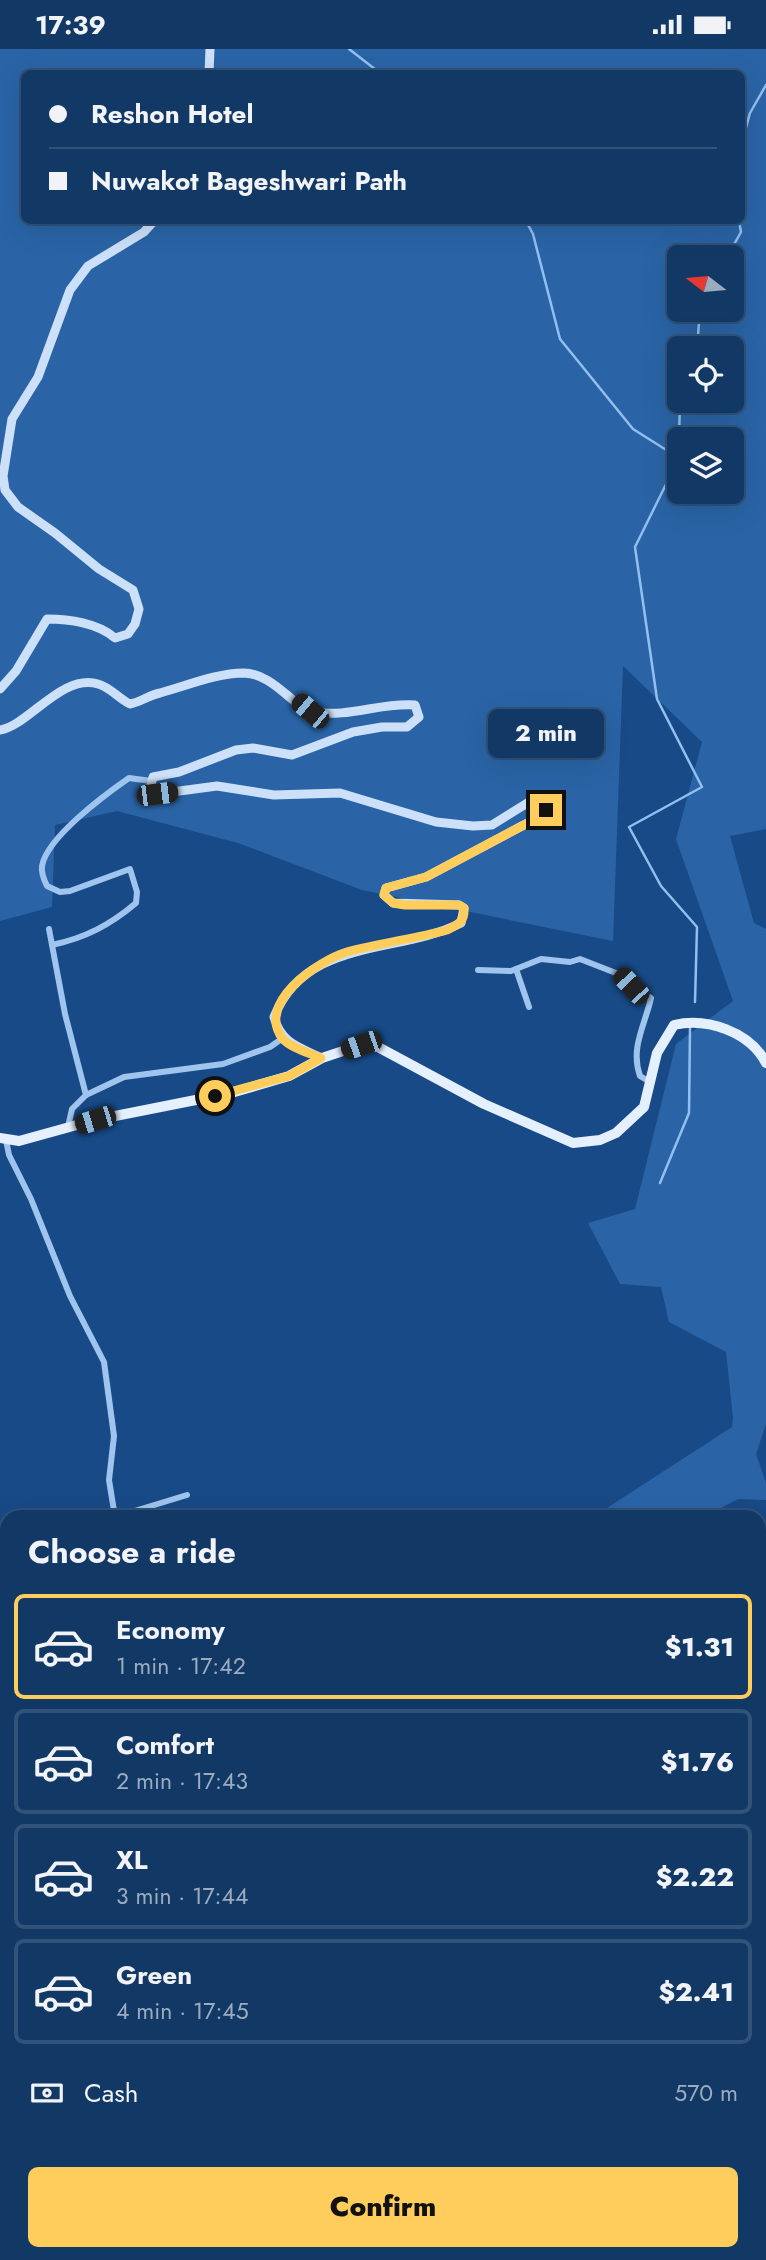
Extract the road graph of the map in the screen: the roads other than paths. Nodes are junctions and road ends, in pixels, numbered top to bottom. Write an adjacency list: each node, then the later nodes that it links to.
1 (210, 49): 2 (street)
2 (209, 70)
3 (151, 224): 4 (street)
4 (0, 689)
5 (0, 730): 6 (street)
6 (151, 781): 8 (street); 12 (street)
7 (49, 929): 8 (street)
8 (52, 945): 16 (street)
9 (516, 969): 10 (street); 11 (street); 15 (street)
10 (478, 970)
11 (529, 1007)
12 (283, 1038): 13 (street); 16 (street)
13 (321, 1058): 15 (main road); 17 (main road)
14 (766, 1063): 15 (main road)
15 (652, 1083)
16 (86, 1095): 17 (street)
17 (67, 1129): 18 (main road)
18 (3, 1139): 20 (street)
19 (187, 1495): 21 (street)
20 (114, 1510)
21 (138, 1510)

